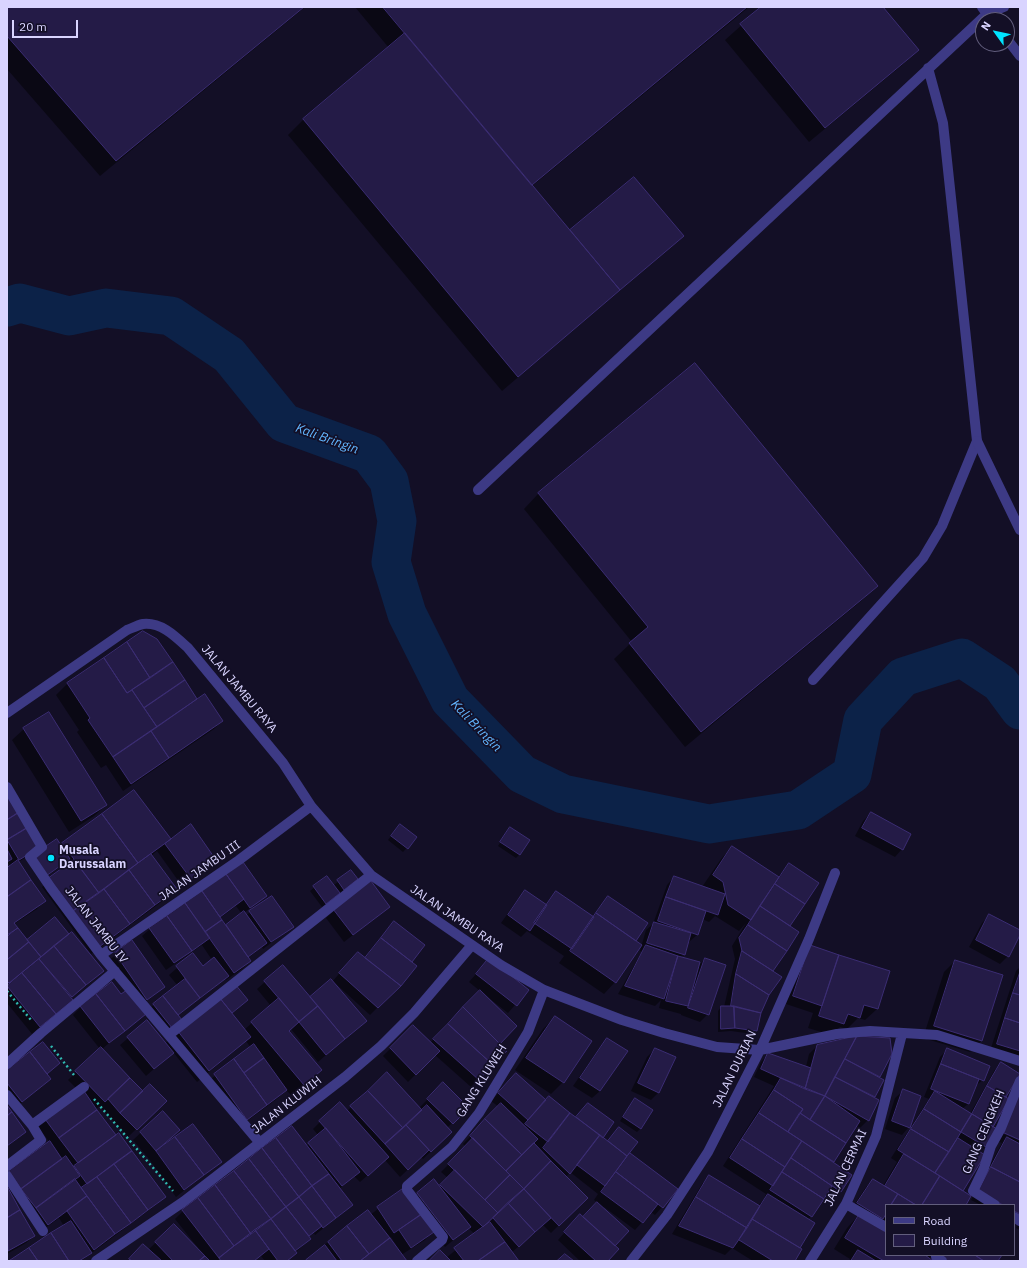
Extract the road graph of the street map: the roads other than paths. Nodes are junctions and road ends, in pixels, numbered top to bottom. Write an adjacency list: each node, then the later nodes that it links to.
1 (1004, 7): 2 (street)
2 (992, 12)
3 (975, 25): 4 (street)
4 (928, 68): 5 (street); 6 (street)
5 (977, 442): 7 (street); 8 (street)
6 (478, 490)
7 (1020, 530)
8 (813, 680)
9 (7, 713): 11 (street, JALAN JAMBU RAYA)
10 (7, 787): 15 (street, JALAN JAMBU IV)
11 (312, 806): 13 (street, JALAN JAMBU RAYA); 15 (street, JALAN JAMBU III)
12 (835, 873): 20 (street, JALAN DURIAN)
13 (371, 875): 14 (street, JALAN JAMBU RAYA); 18 (street)
14 (472, 945): 17 (street, JALAN JAMBU RAYA); 27 (street, JALAN KLUWIH)
15 (101, 955): 16 (street, JALAN JAMBU IV)
16 (115, 971): 18 (street, JALAN JAMBU IV); 22 (street)
17 (544, 990): 20 (street, JALAN JAMBU RAYA); 35 (street, GANG KLUWEH)
18 (170, 1034): 27 (street, JALAN JAMBU IV)
19 (902, 1034): 20 (street, JALAN JAMBU RAYA); 21 (street, JALAN JAMBU RAYA); 30 (street, JALAN CERMAI)
20 (760, 1050): 36 (street, JALAN DURIAN)
21 (1020, 1061)
22 (7, 1064)
23 (1020, 1081): 31 (street, GANG CENGKEH)
24 (84, 1087): 26 (street)
25 (7, 1095): 26 (street)
26 (32, 1125): 28 (street)
27 (260, 1143): 34 (street, JALAN KLUWIH)
28 (7, 1166)
29 (7, 1176): 33 (street)
30 (846, 1204): 32 (street); 37 (street, JALAN CERMAI)
31 (993, 1204)
32 (885, 1226)
33 (43, 1232)
34 (96, 1261)
35 (417, 1261)
36 (631, 1261)
37 (810, 1261)

